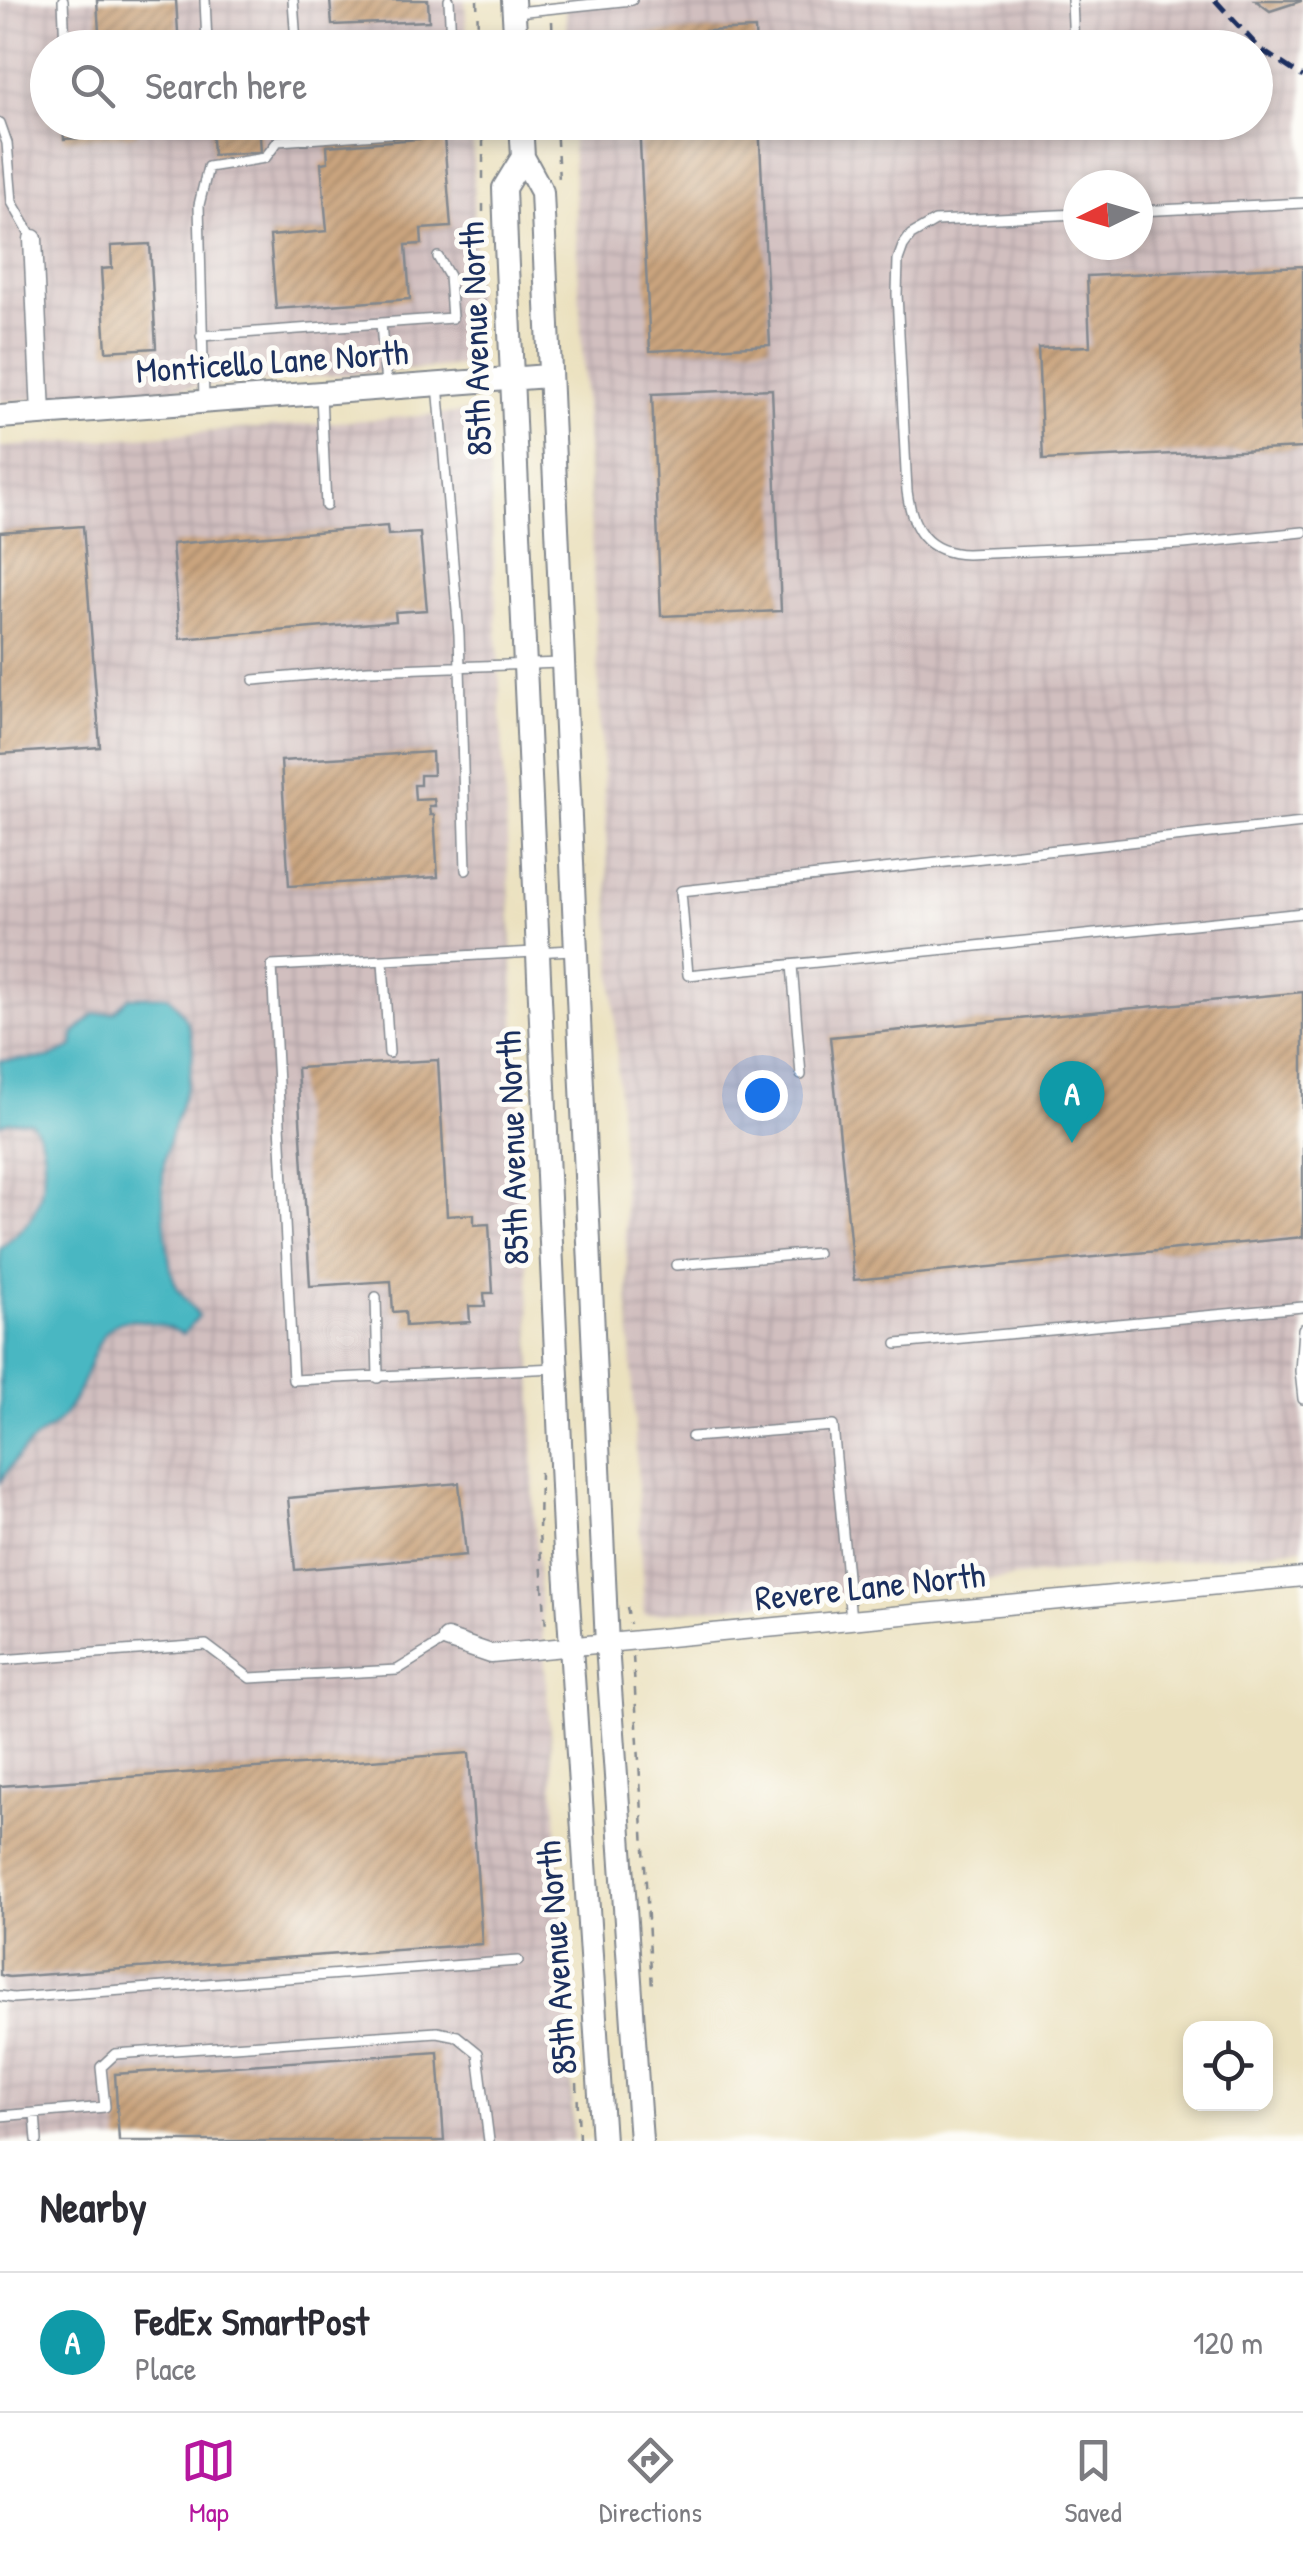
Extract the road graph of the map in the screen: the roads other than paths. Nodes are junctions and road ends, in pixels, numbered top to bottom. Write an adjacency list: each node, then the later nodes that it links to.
1 (63, 0): 9 (lane)
2 (204, 0): 10 (lane)
3 (293, 0): 11 (lane)
4 (449, 0): 12 (lane)
5 (632, 0): 7 (lane)
6 (1072, 0): 13 (lane)
7 (609, 1): 8 (lane)
8 (514, 6)
9 (64, 30)
10 (206, 30)
11 (295, 30)
12 (450, 30)
13 (1073, 30)
14 (0, 123): 21 (lane)
15 (292, 140): 24 (lane)
16 (522, 140): 17 (main road, 85th Avenue North)
17 (523, 157): 25 (main road, 85th Avenue North); 26 (main road, 85th Avenue North)
18 (1303, 203): 19 (lane)
19 (1153, 210)
20 (1063, 215): 34 (lane)
21 (33, 239): 31 (street)
22 (438, 257): 23 (lane)
23 (381, 323): 24 (lane); 28 (lane)
24 (201, 336): 30 (lane)
25 (548, 376): 26 (main road, Monticello Lane North); 35 (main road, 85th Avenue North)
26 (512, 378): 27 (main road, Monticello Lane North); 36 (main road, 85th Avenue North)
27 (438, 384): 28 (main road, Monticello Lane North); 37 (lane)
28 (386, 388): 29 (main road, Monticello Lane North)
29 (321, 393): 30 (main road, Monticello Lane North); 33 (lane)
30 (204, 401): 31 (main road, Monticello Lane North)
31 (41, 414): 32 (main road, Monticello Lane North)
32 (0, 417)
33 (326, 506)
34 (1303, 532)
35 (561, 663): 36 (lane); 42 (main road, 85th Avenue North)
36 (525, 665): 37 (lane); 43 (main road, 85th Avenue North)
37 (460, 667): 38 (lane); 40 (lane)
38 (254, 680)
39 (1303, 823): 45 (lane)
40 (466, 870)
41 (1303, 913): 45 (lane)
42 (575, 950): 43 (lane); 61 (main road, 85th Avenue North)
43 (538, 952): 44 (lane); 54 (main road, 85th Avenue North)
44 (383, 962): 46 (lane); 55 (lane)
45 (792, 965): 47 (lane)
46 (389, 1053)
47 (801, 1075)
48 (818, 1253): 49 (lane)
49 (676, 1265)
50 (376, 1296): 55 (lane)
51 (1303, 1307): 53 (lane)
52 (1303, 1329): 56 (lane)
53 (897, 1344)
54 (556, 1368): 55 (lane); 62 (main road, 85th Avenue North)
55 (378, 1378)
56 (1303, 1399)
57 (692, 1438): 59 (lane)
58 (1303, 1578): 59 (street, Revere Lane North)
59 (851, 1620): 61 (street, Revere Lane North)
60 (446, 1639): 62 (street, Revere Lane North); 63 (lane)
61 (607, 1645): 62 (street, Revere Lane North); 71 (main road, 85th Avenue North)
62 (570, 1648): 70 (main road, 85th Avenue North)
63 (0, 1660)
64 (518, 1961): 65 (lane)
65 (0, 1996)
66 (35, 2113): 67 (lane); 68 (lane); 69 (lane)
67 (0, 2116)
68 (37, 2141)
69 (489, 2141)
70 (603, 2141)
71 (641, 2141)

